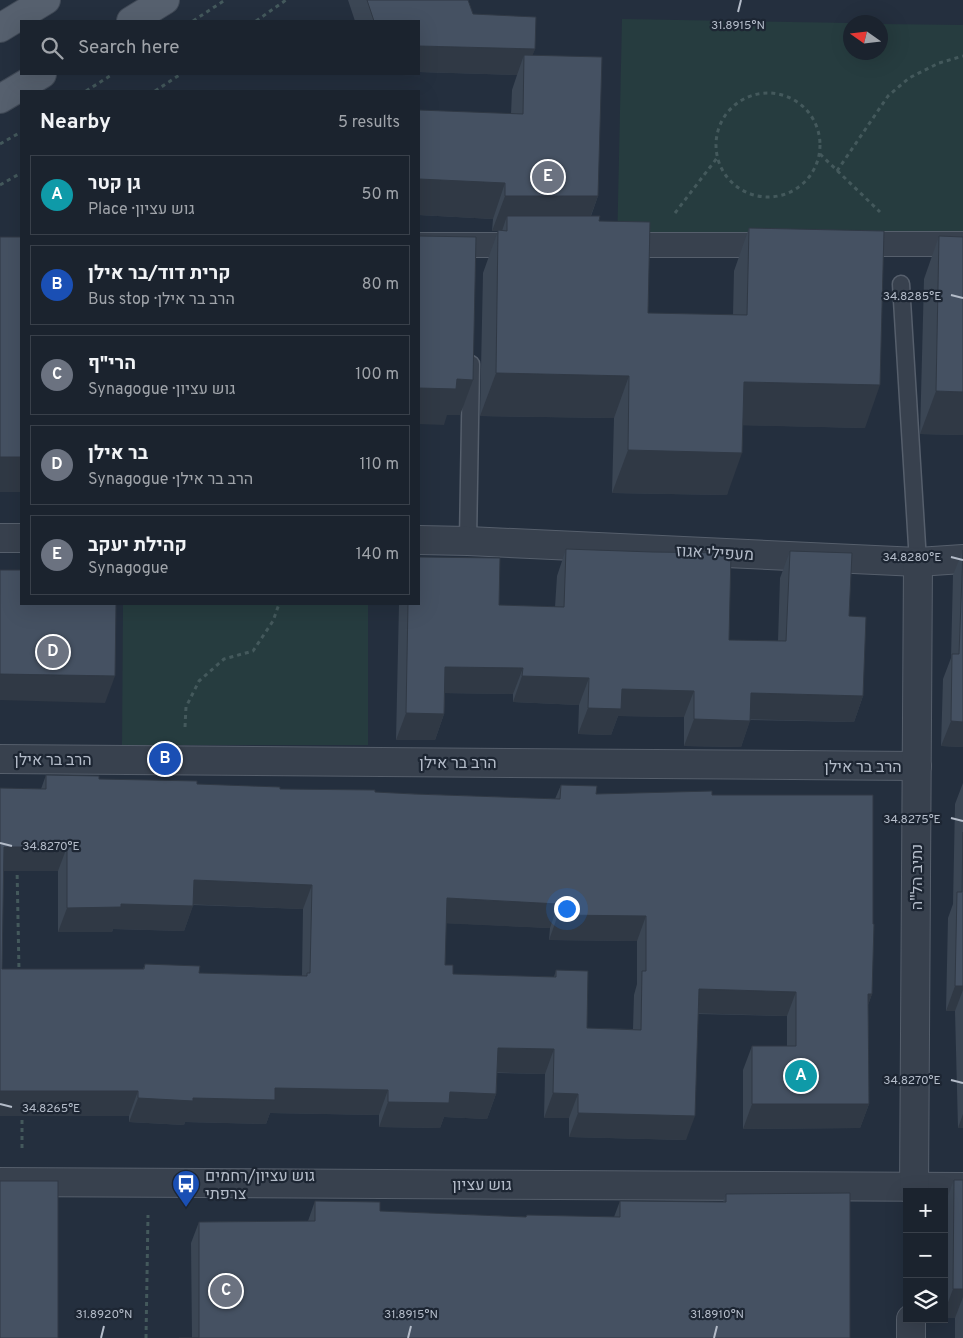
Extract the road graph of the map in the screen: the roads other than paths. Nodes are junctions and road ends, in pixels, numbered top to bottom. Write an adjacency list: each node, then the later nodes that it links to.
1 (46, 0): 4 (main road)
2 (165, 0): 3 (main road)
3 (133, 20)
4 (0, 28)
5 (40, 75): 6 (main road)
6 (0, 99)
7 (796, 244): 12 (street)
8 (825, 244): 9 (street)
9 (963, 244)
10 (420, 245): 11 (street)
11 (544, 245)
12 (593, 245)
13 (901, 284): 20 (lane)
14 (472, 353): 18 (lane)
15 (0, 538): 16 (street)
16 (20, 538)
17 (420, 540): 18 (street, מעפילי אגוז)
18 (468, 541): 20 (street, מעפילי אגוז)
19 (963, 559): 20 (street, מעפילי אגוז)
20 (918, 562): 22 (street, נתיב הל"ה)
21 (0, 759): 22 (street, הרב בר אילן)
22 (917, 766): 25 (street, נתיב הל"ה)
23 (12, 1182): 27 (street, גוש עציון)
24 (963, 1187): 26 (street, גוש עציון)
25 (914, 1188)
26 (938, 1188)
27 (903, 1189)
28 (911, 1323): 29 (street)
29 (911, 1338)

